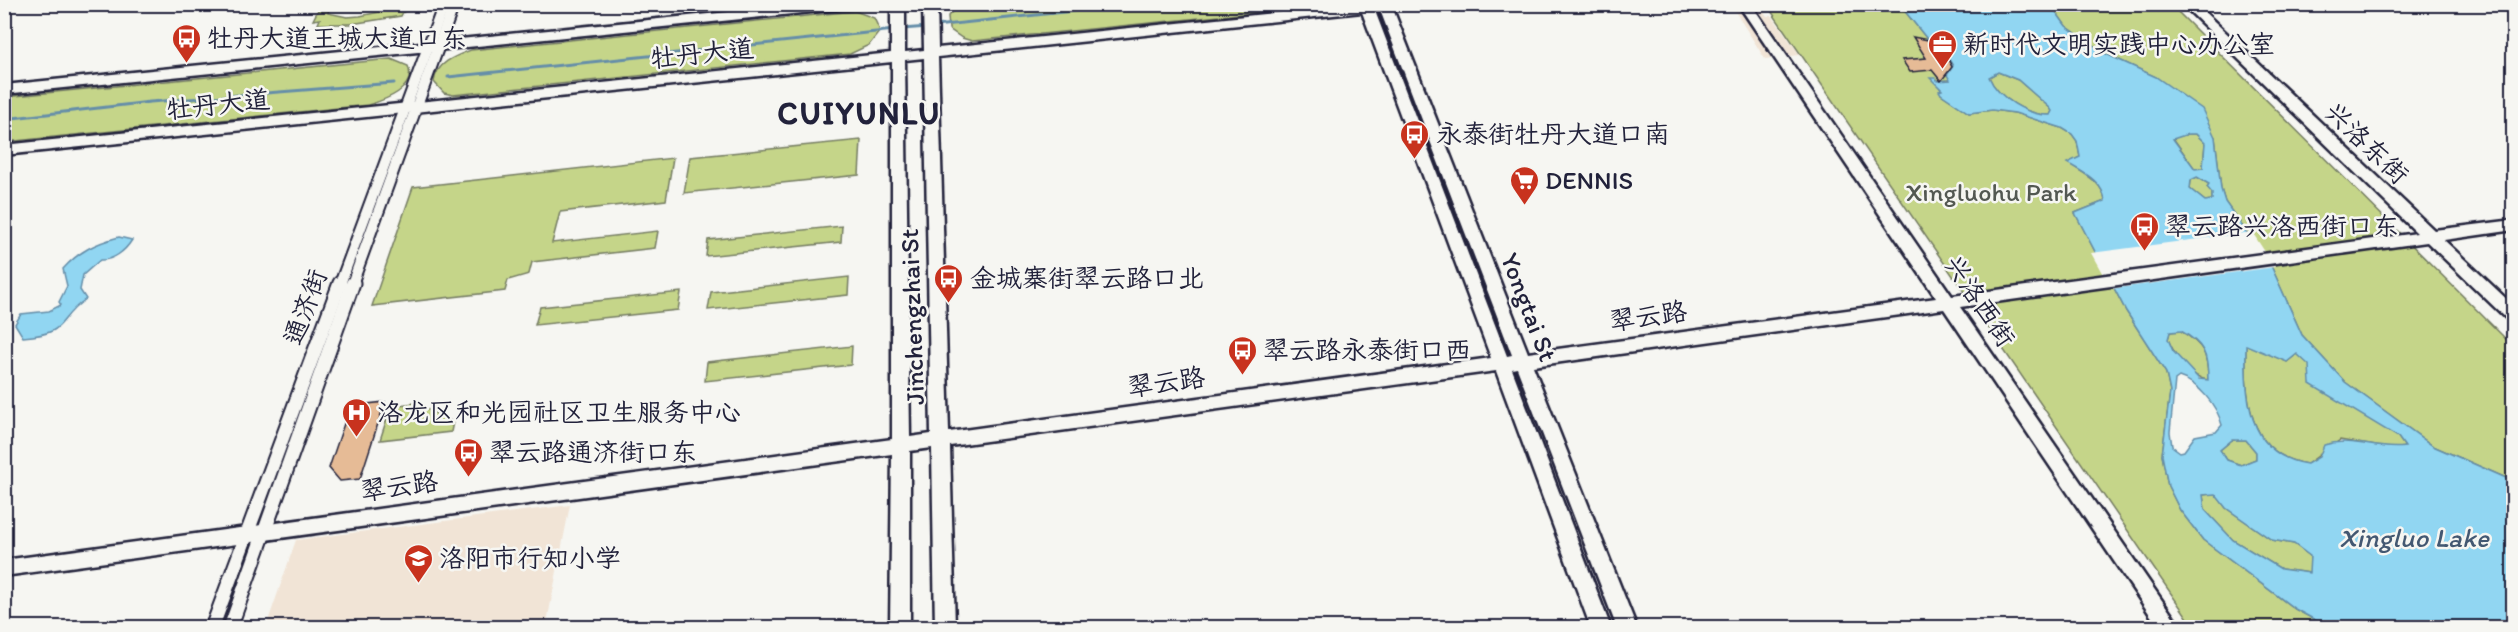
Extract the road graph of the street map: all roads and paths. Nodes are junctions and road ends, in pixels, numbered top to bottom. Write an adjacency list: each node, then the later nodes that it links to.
1 (444, 4): 13 (street, 通济街)
2 (454, 4): 13 (street, 通济街)
3 (851, 4): 13 (main road, 牡丹大道)
4 (1404, 4): 9 (main road, 牡丹大道)
5 (1736, 4): 22 (main road, 兴洛西街)
6 (1744, 4): 22 (main road, 兴洛西街)
7 (2188, 4): 21 (main road, 兴洛东街)
8 (2196, 4): 21 (main road, 兴洛东街)
9 (1384, 5): 10 (main road, 牡丹大道); 25 (main road, Yongtai St)
10 (1367, 6): 14 (main road, 牡丹大道); 26 (main road, Yongtai St)
11 (930, 7): 14 (main road, Jinchengzhai St)
12 (897, 9): 15 (main road, Jinchengzhai St)
13 (434, 47): 16 (main road, 牡丹大道); 17 (street, 通济街)
14 (930, 48): 15 (main road, 牡丹大道); 27 (main road, Jinchengzhai St)
15 (898, 52): 17 (main road, 牡丹大道); 28 (main road, Jinchengzhai St)
16 (4, 90)
17 (410, 108): 18 (main road, 牡丹大道); 29 (street, 通济街); 29 (street, 通济街)
18 (4, 150)
19 (2514, 216): 21 (main road, 翠云路)
20 (2514, 225): 21 (main road, 翠云路)
21 (2431, 232): 22 (main road, 翠云路); 23 (main road, 兴洛东街); 24 (main road, 兴洛东街)
22 (1942, 299): 25 (main road, 翠云路); 38 (main road, 兴洛西街); 39 (main road, 兴洛西街)
23 (2514, 305)
24 (2514, 316)
25 (1520, 356): 26 (main road, 翠云路); 37 (main road, Yongtai St)
26 (1500, 359): 27 (main road, 翠云路); 36 (main road, Yongtai St)
27 (941, 434): 28 (main road, 翠云路); 35 (main road, Jinchengzhai St)
28 (901, 440): 29 (main road, 翠云路); 34 (main road, Jinchengzhai St)
29 (257, 528): 30 (main road, 翠云路); 31 (main road, 翠云路); 32 (street, 通济街); 33 (street, 通济街)
30 (4, 557)
31 (4, 568)
32 (212, 627)
33 (230, 627)
34 (900, 627)
35 (945, 627)
36 (1601, 627)
37 (1627, 627)
38 (2159, 627)
39 (2171, 627)

